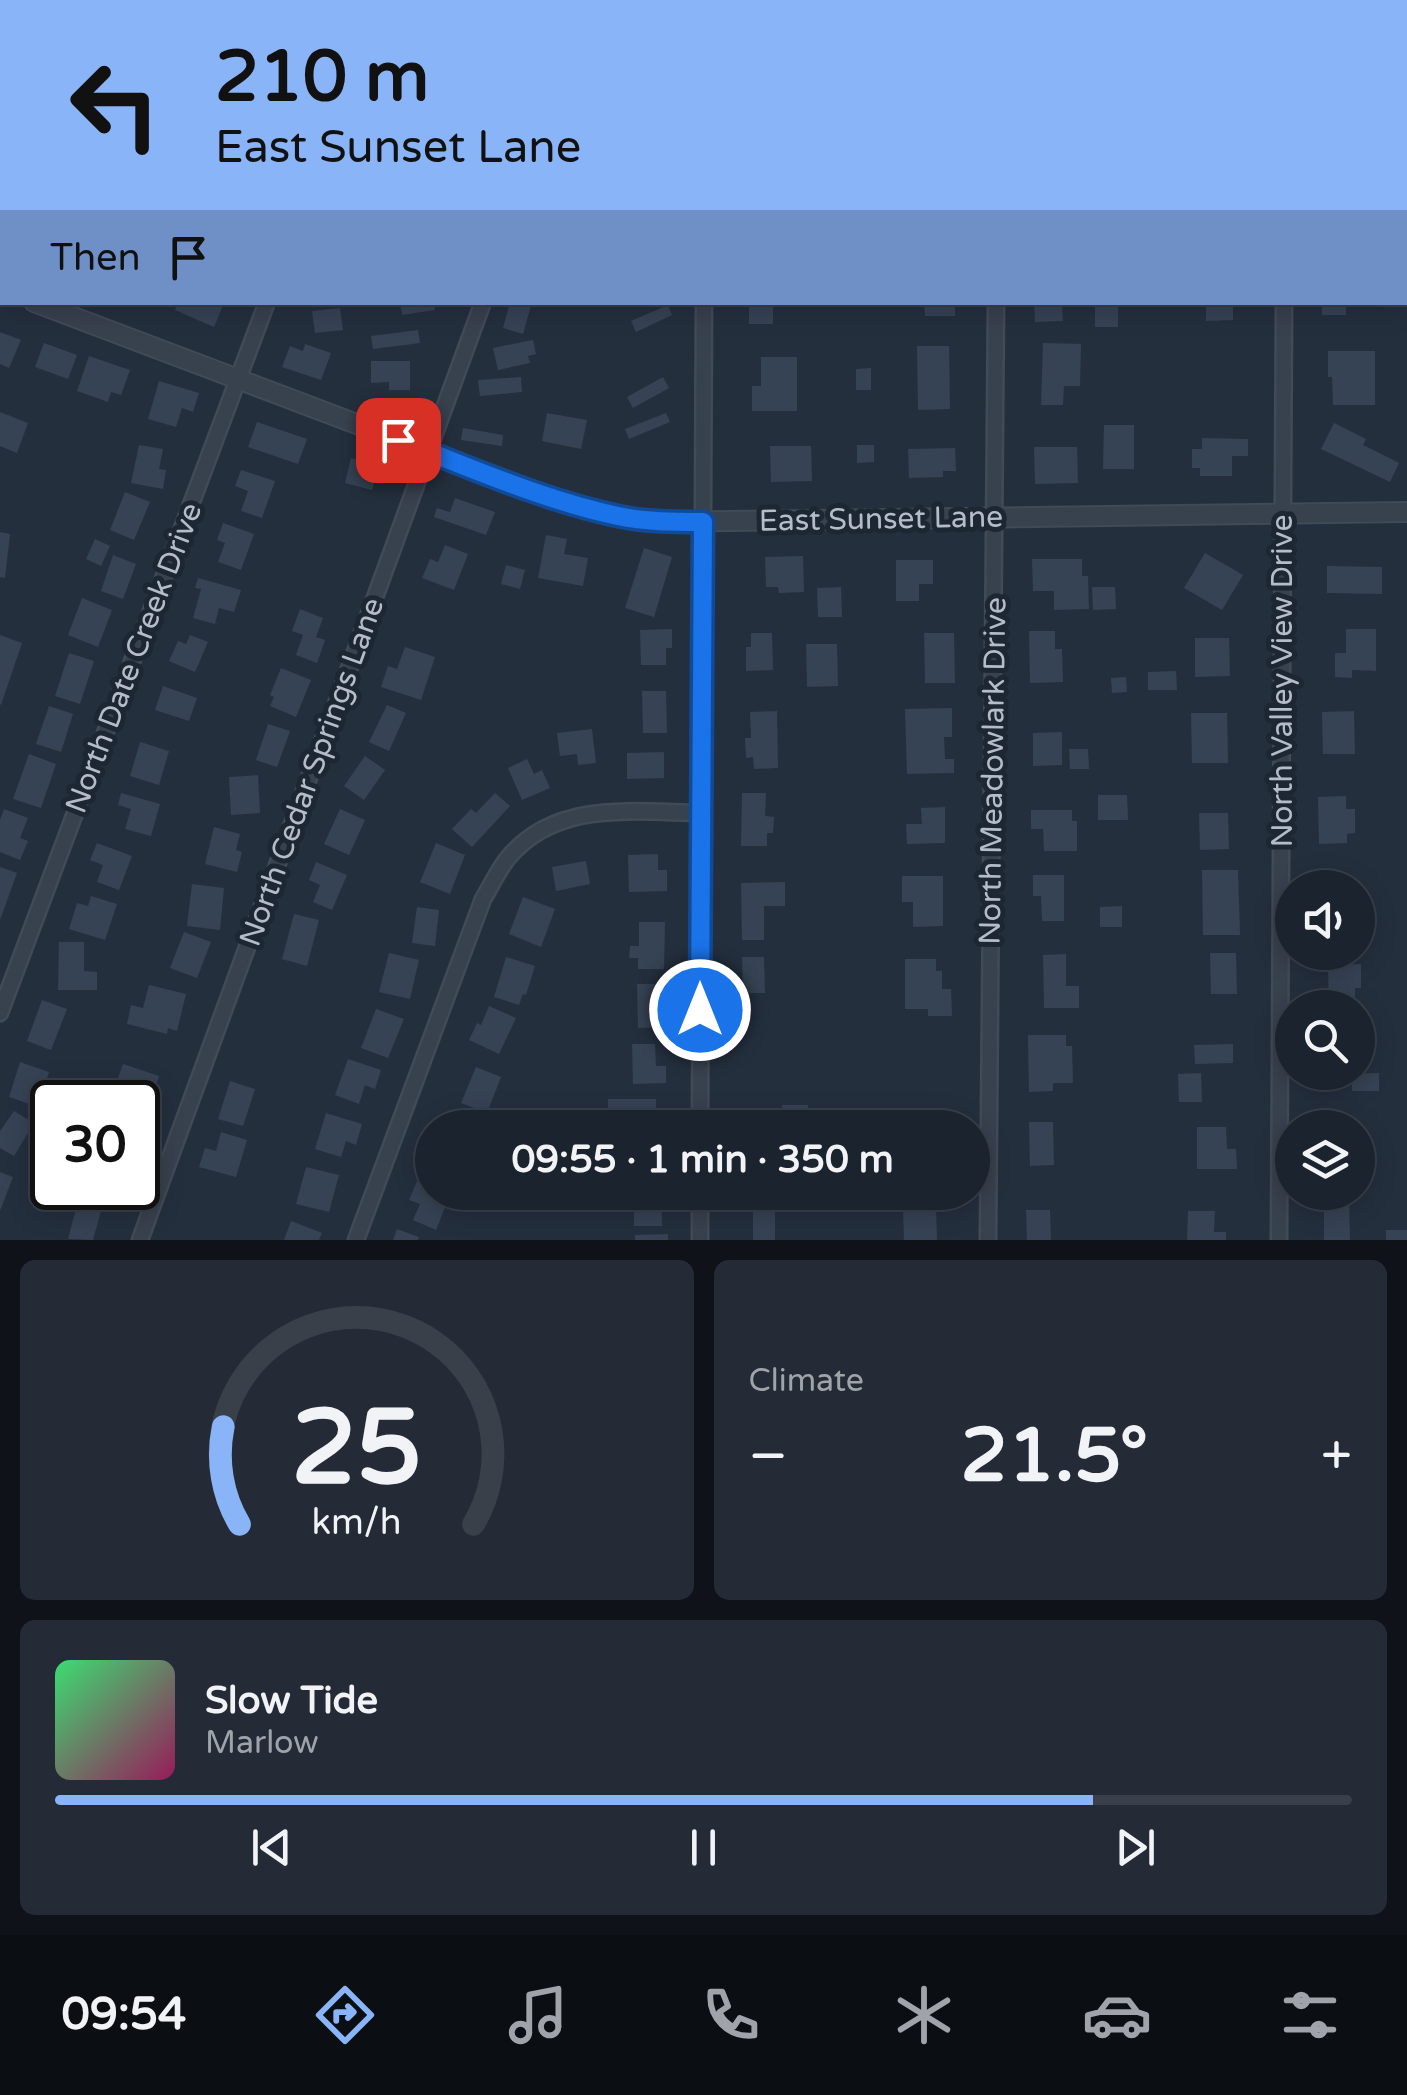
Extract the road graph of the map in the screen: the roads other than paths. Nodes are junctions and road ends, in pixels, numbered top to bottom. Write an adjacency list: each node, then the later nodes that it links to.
1 (45, 305): 7 (street, East Sunset Lane)
2 (267, 305): 7 (street, North Date Creek Drive)
3 (482, 305): 8 (street, North Cedar Springs Lane)
4 (704, 305): 12 (street)
5 (996, 305): 11 (street, North Meadowlark Drive)
6 (1284, 305): 10 (street, North Valley View Drive)
7 (238, 380): 8 (street, East Sunset Lane); 14 (street, North Date Creek Drive)
8 (430, 452): 12 (street, East Sunset Lane); 17 (street, North Cedar Springs Lane)
9 (1407, 512): 10 (street, East Sunset Lane)
10 (1283, 514): 11 (street, East Sunset Lane); 21 (street, North Valley View Drive)
11 (995, 518): 12 (street, East Sunset Lane); 20 (street, North Meadowlark Drive)
12 (703, 522): 13 (street)
13 (700, 813): 15 (street); 18 (street)
14 (0, 1013)
15 (700, 1110)
16 (700, 1210): 19 (street)
17 (140, 1240)
18 (356, 1240)
19 (700, 1240)
20 (988, 1240)
21 (1279, 1240)

